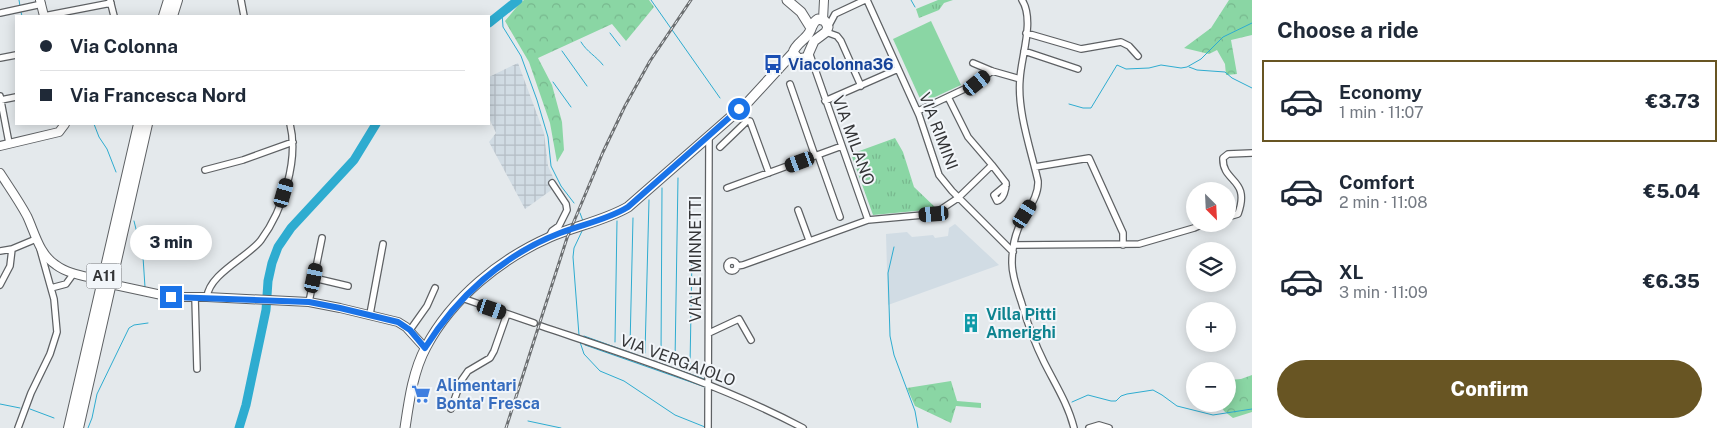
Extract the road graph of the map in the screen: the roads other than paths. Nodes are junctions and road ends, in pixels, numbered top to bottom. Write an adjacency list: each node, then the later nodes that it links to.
1 (25, 0): 11 (street)
2 (169, 0): 16 (highway)
3 (177, 0): 17 (highway)
4 (241, 0): 18 (street)
5 (787, 0): 19 (main road)
6 (823, 0): 19 (main road)
7 (866, 0): 19 (street); 28 (street, VIA RIMINI)
8 (111, 1): 14 (street); 15 (street)
9 (1024, 1): 20 (street)
10 (41, 2): 11 (street); 13 (main road)
11 (26, 8): 12 (street)
12 (0, 13)
13 (44, 15)
14 (48, 15)
15 (114, 15)
16 (164, 15)
17 (172, 15)
18 (244, 15)
19 (820, 24): 23 (main road); 23 (main road); 32 (street)
20 (1026, 33): 21 (street); 24 (street)
21 (1024, 51): 27 (street); 30 (street)
22 (15, 55): 25 (street)
23 (801, 56): 36 (street, VIA MILANO); 42 (main road)
24 (1138, 56)
25 (0, 58)
26 (973, 63): 29 (street)
27 (1078, 69)
28 (898, 70): 32 (street); 37 (street, VIA RIMINI)
29 (992, 71): 30 (street); 34 (street)
30 (1020, 79): 51 (street)
31 (790, 84): 49 (street)
32 (861, 86): 36 (street)
33 (15, 97): 35 (street)
34 (948, 97): 37 (street); 50 (street)
35 (0, 98): 44 (street)
36 (825, 101): 47 (street, VIA MILANO)
37 (918, 111): 58 (street, VIA RIMINI)
38 (65, 125): 44 (main road)
39 (139, 125): 99 (highway, A11)
40 (147, 125): 100 (highway, A11)
41 (290, 125): 43 (street)
42 (709, 134): 63 (main road); 92 (street, VIALE MINNETTI)
43 (293, 142): 52 (street); 84 (street)
44 (9, 143): 45 (main road)
45 (0, 146)
46 (720, 146): 54 (street)
47 (842, 146): 49 (street); 62 (street, VIA MILANO)
48 (1252, 153): 60 (street)
49 (816, 155): 54 (street); 61 (street)
50 (992, 165): 56 (street); 58 (street)
51 (1035, 167): 69 (street); 70 (street)
52 (205, 170)
53 (0, 173): 67 (main road)
54 (769, 173): 57 (street)
55 (552, 183): 63 (street)
56 (1006, 185)
57 (727, 188)
58 (958, 198): 62 (street); 73 (street, VIA RIMINI)
59 (798, 210): 66 (street)
60 (1236, 215)
61 (840, 217)
62 (868, 220): 66 (street)
63 (560, 229): 85 (main road)
64 (1186, 230): 70 (street)
65 (322, 238): 76 (street)
66 (809, 240): 74 (street)
67 (37, 242): 71 (street); 75 (main road); 81 (street)
68 (383, 244): 87 (street)
69 (1014, 245): 70 (street); 73 (street)
70 (1123, 245)
71 (12, 249): 72 (street); 78 (street)
72 (0, 251)
73 (1013, 252): 104 (street)
74 (737, 266)
75 (74, 273): 77 (main road); 81 (street)
76 (314, 278): 80 (street); 86 (street)
77 (100, 280)
78 (0, 285)
79 (115, 285): 83 (main road)
80 (348, 286)
81 (51, 288): 98 (street)
82 (435, 288): 91 (street)
83 (195, 297): 84 (main road); 95 (street)
84 (207, 297): 86 (main road)
85 (462, 298): 88 (street); 94 (main road)
86 (309, 302): 87 (main road)
87 (370, 314): 91 (main road)
88 (507, 314): 89 (street); 97 (street)
89 (534, 323)
90 (541, 326): 96 (street, VIA VERGAIOLO)
91 (410, 330): 94 (main road)
92 (709, 333): 93 (street); 96 (street, VIALE MINNETTI)
93 (751, 340)
94 (425, 348): 101 (main road)
95 (197, 369)
96 (708, 384): 102 (street, VIALE MINNETTI); 103 (street, VIA VERGAIOLO)
97 (452, 409)
98 (18, 428)
99 (69, 428)
100 (78, 428)
101 (405, 428)
102 (708, 428)
103 (803, 428)
104 (1074, 428)
105 (1089, 428): 106 (street)
106 (1109, 428)

